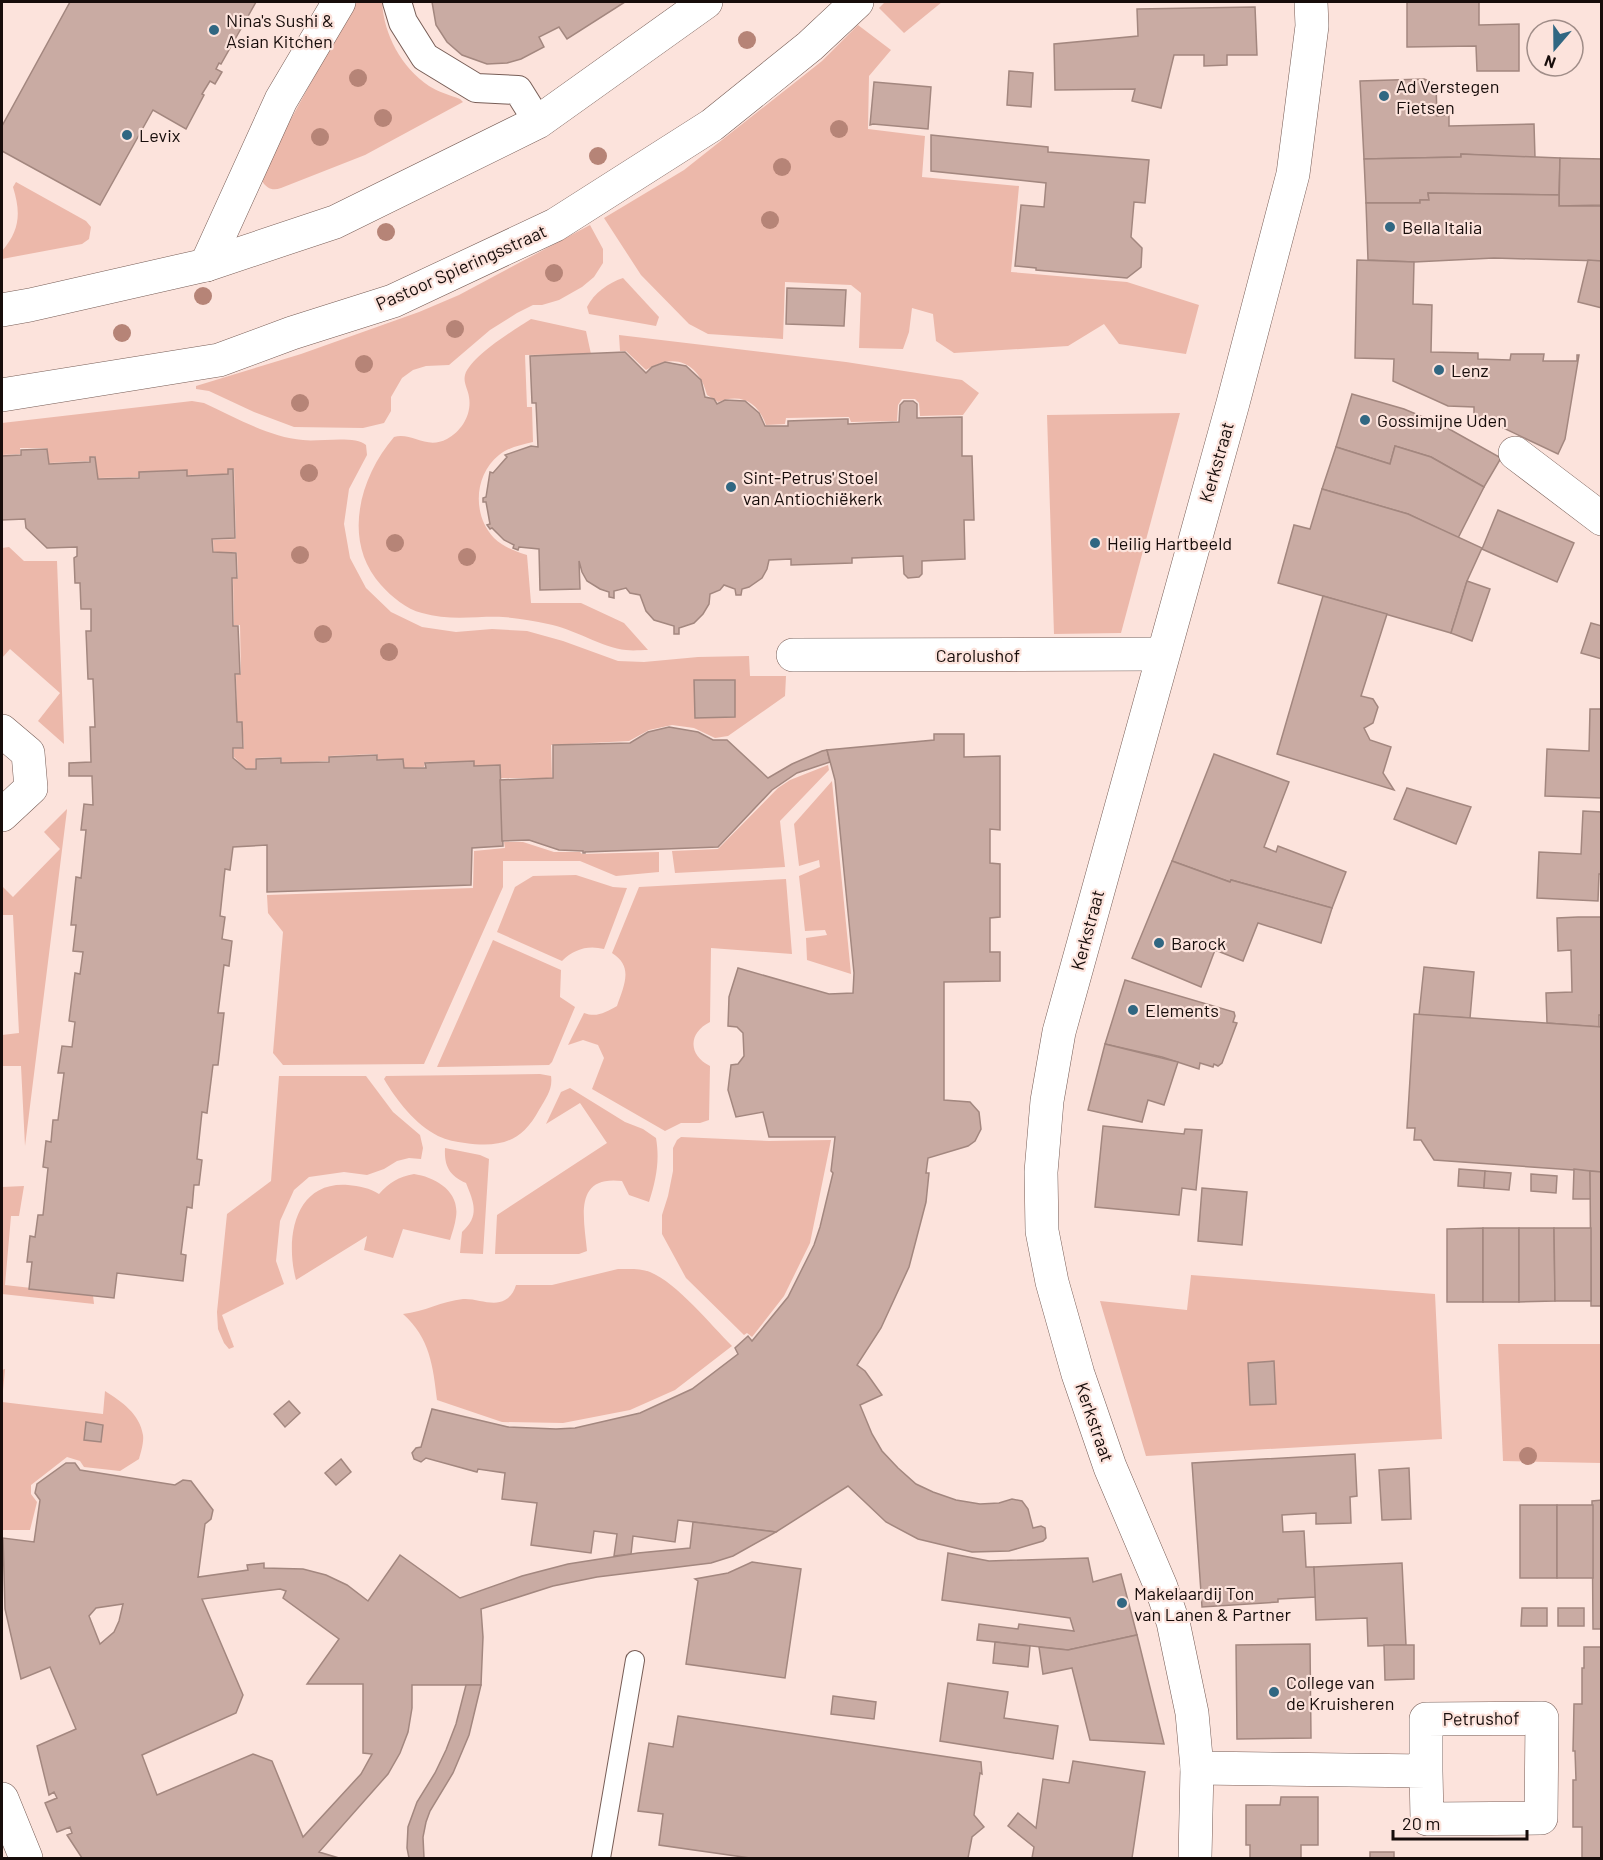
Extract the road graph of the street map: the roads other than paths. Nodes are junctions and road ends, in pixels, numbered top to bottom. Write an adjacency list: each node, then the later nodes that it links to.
1 (339, 2): 7 (street)
2 (397, 2): 6 (street)
3 (706, 2): 6 (street)
4 (857, 2): 9 (street, Pastoor Spieringsstraat)
5 (1311, 2): 12 (street, Kerkstraat)
6 (537, 122): 7 (street)
7 (206, 265): 8 (street)
8 (2, 310)
9 (6, 394)
10 (1515, 453): 11 (street)
11 (1602, 519)
12 (1162, 654): 13 (street, Carolushof); 17 (street, Kerkstraat)
13 (793, 655)
14 (2, 731): 15 (street)
15 (2, 815)
16 (634, 1660): 21 (lane)
17 (1197, 1768): 18 (street); 22 (street, Kerkstraat)
18 (1426, 1771): 18 (street, Petrushof)
19 (2, 1799): 20 (street)
20 (26, 1858)
21 (601, 1858)
22 (1195, 1858)

